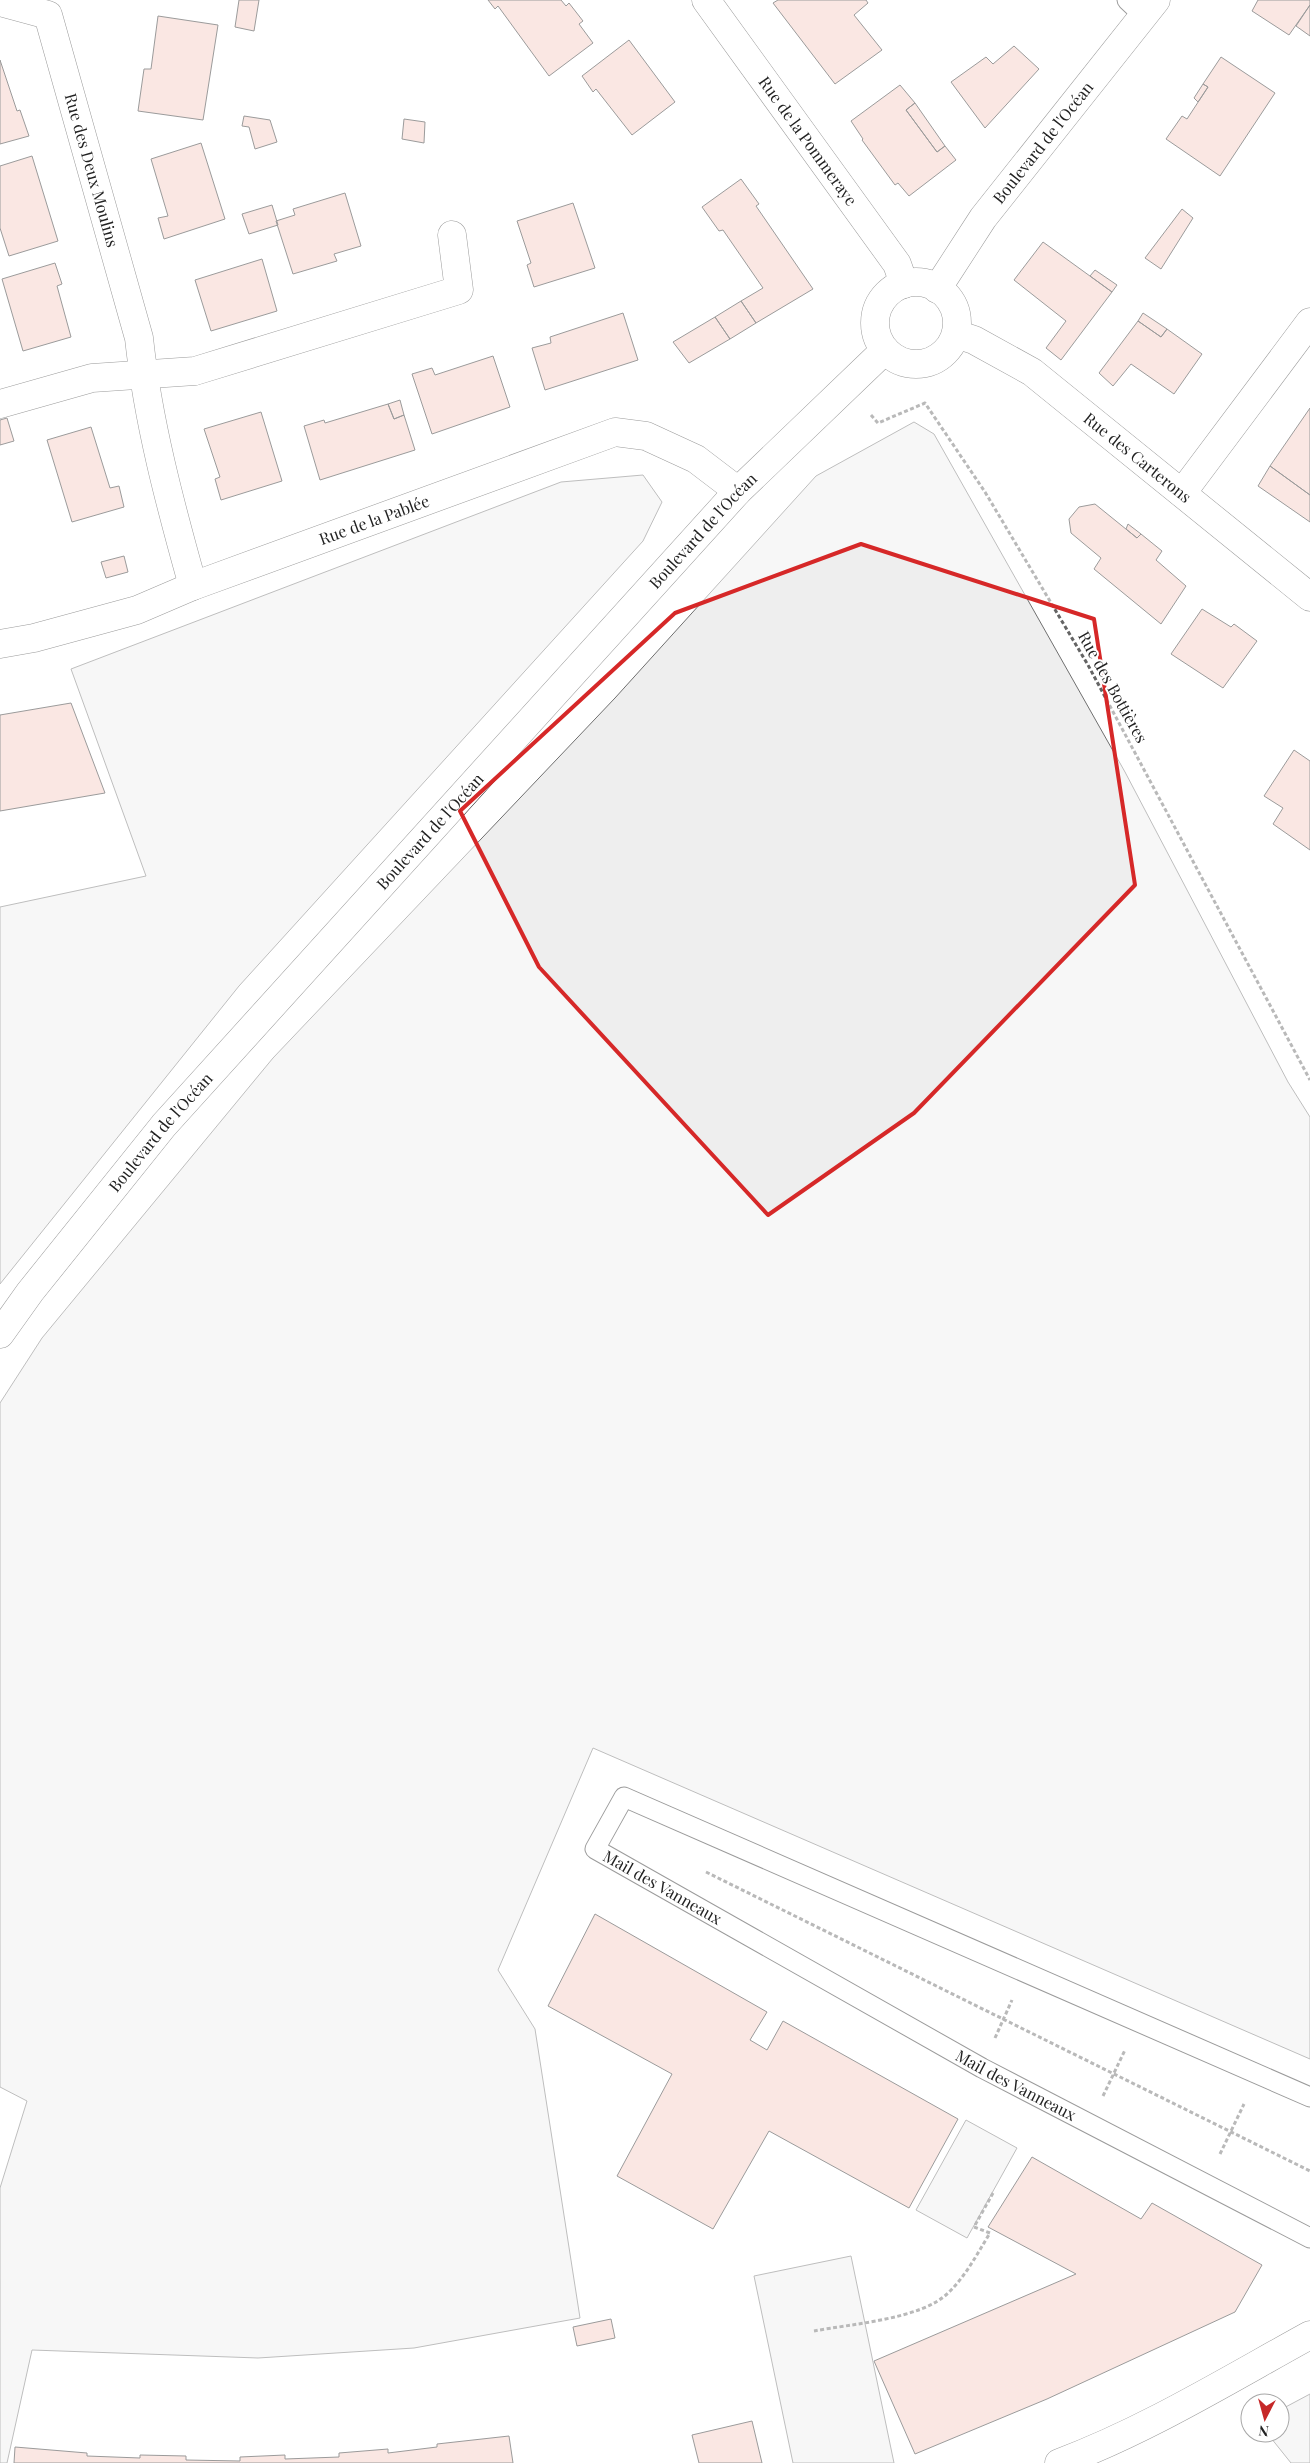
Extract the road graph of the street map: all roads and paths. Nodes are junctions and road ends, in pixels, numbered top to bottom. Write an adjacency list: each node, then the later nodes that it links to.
1 (706, 0): 5 (street, Rue de la Pommeraye)
2 (0, 2): 10 (street, Rue des Deux Moulins)
3 (1142, 5): 6 (street, Boulevard de l'Océan)
4 (452, 235): 10 (street)
5 (904, 284): 6 (street); 9 (street)
6 (938, 289): 8 (street)
7 (1310, 322): 14 (street)
8 (956, 334): 9 (street); 14 (street, Rue des Carterons)
9 (885, 350): 11 (street, Boulevard de l'Océan)
10 (143, 375): 12 (street); 15 (street, Rue des Deux Moulins)
11 (847, 386): 13 (street, Boulevard de l'Océan); 18 (path, Rue des Bottières)
12 (0, 404)
13 (738, 491): 15 (street, Rue de la Pablée); 19 (street, Boulevard de l'Océan)
14 (1182, 493): 16 (street, Rue des Carterons)
15 (193, 586): 17 (street, Rue de la Pablée)
16 (1310, 597)
17 (0, 644)
18 (1310, 1080)
19 (0, 1334)
20 (705, 1871): 22 (path)
21 (1025, 1972): 22 (path); 23 (lane, Mail des Vanneaux); 24 (lane, Mail des Vanneaux)
22 (1004, 2020): 24 (path); 25 (path)
23 (1138, 2022): 25 (path); 26 (lane, Mail des Vanneaux)
24 (982, 2068): 28 (lane, Mail des Vanneaux)
25 (1115, 2072): 28 (path); 29 (path)
26 (1258, 2074): 27 (lane, Mail des Vanneaux); 29 (path)
27 (1310, 2097)
28 (1091, 2124): 31 (lane, Mail des Vanneaux)
29 (1231, 2131): 30 (path); 31 (path)
30 (1310, 2171)
31 (1205, 2184): 33 (lane, Mail des Vanneaux)
32 (993, 2194): 34 (path)
33 (1310, 2238)
34 (814, 2331)
35 (1310, 2335): 36 (street)
36 (1059, 2463)

